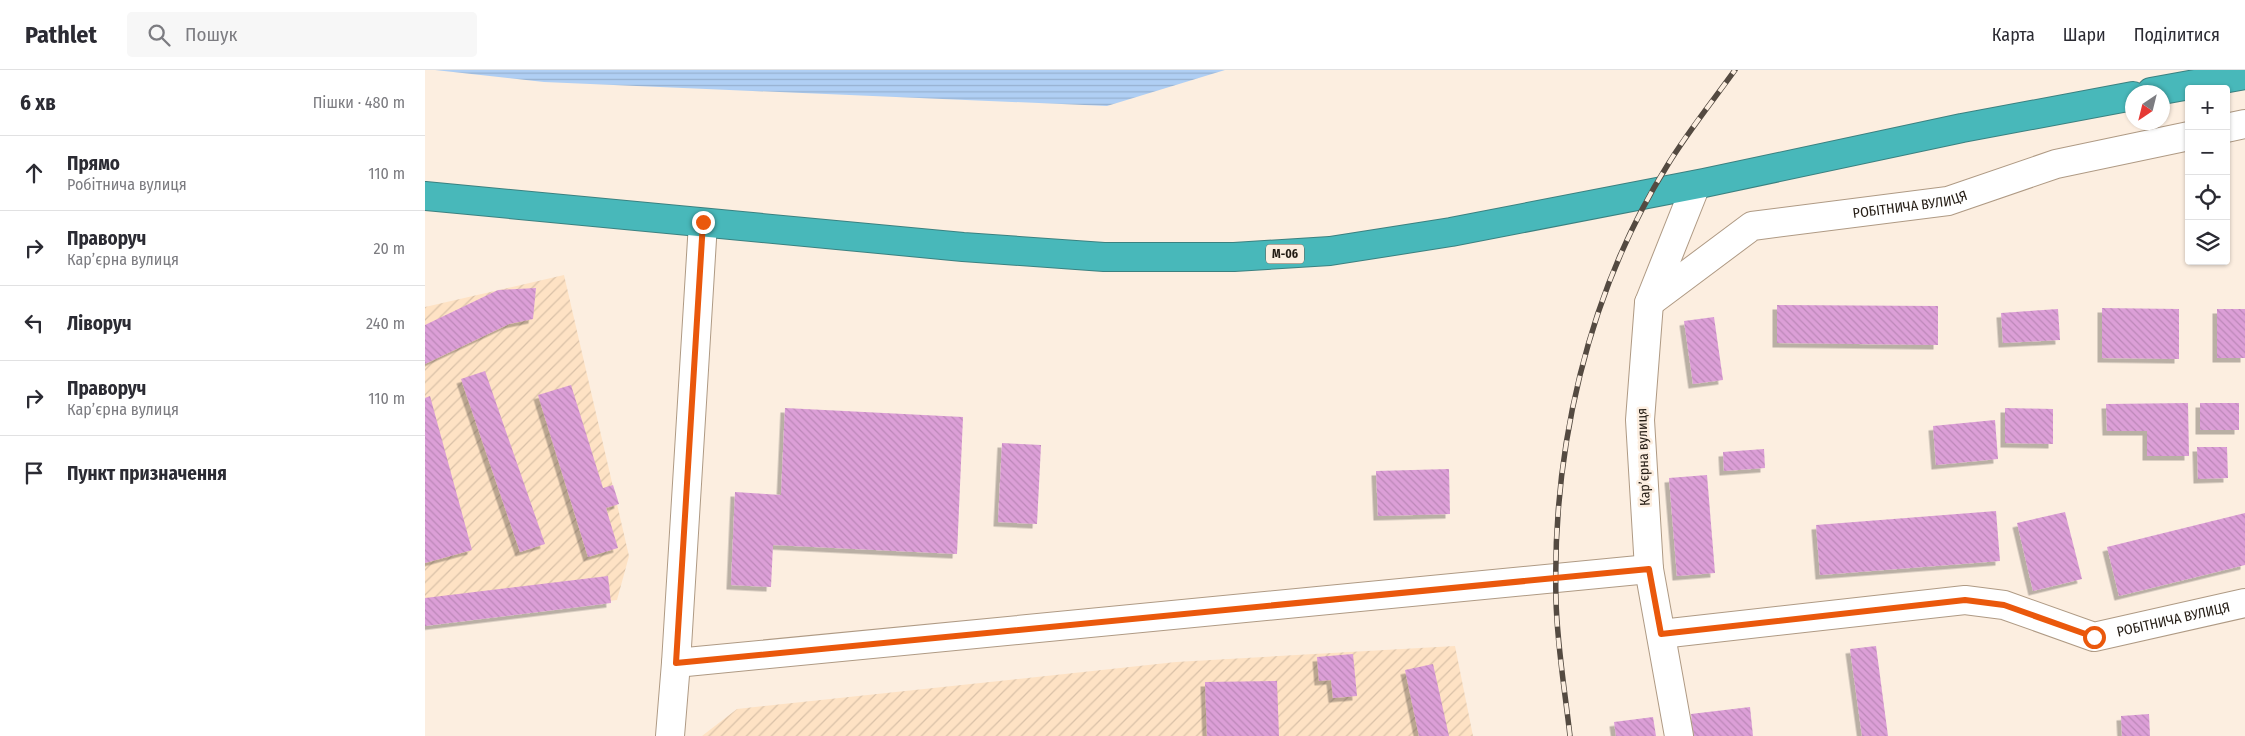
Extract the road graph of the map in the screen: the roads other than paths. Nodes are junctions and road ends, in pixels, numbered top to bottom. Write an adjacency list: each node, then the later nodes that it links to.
1 (2245, 75): 2 (highway)
2 (2170, 89)
3 (2125, 97): 7 (highway, М-06)
4 (2245, 124): 5 (street)
5 (2230, 127)
6 (2185, 137): 10 (street, РОБІТНИЧА ВУЛИЦЯ)
7 (1696, 185): 9 (highway, М-06); 10 (street, Карʼєрна вулиця)
8 (425, 196): 9 (highway, М-06)
9 (703, 222): 14 (street)
10 (1649, 303): 11 (street, Карʼєрна вулиця)
11 (1649, 569): 13 (street, Карʼєрна вулиця); 14 (street)
12 (2245, 603): 13 (street, РОБІТНИЧА ВУЛИЦЯ)
13 (1661, 634): 16 (street, Карʼєрна вулиця)
14 (676, 663): 15 (street)
15 (670, 736)
16 (1679, 736)

